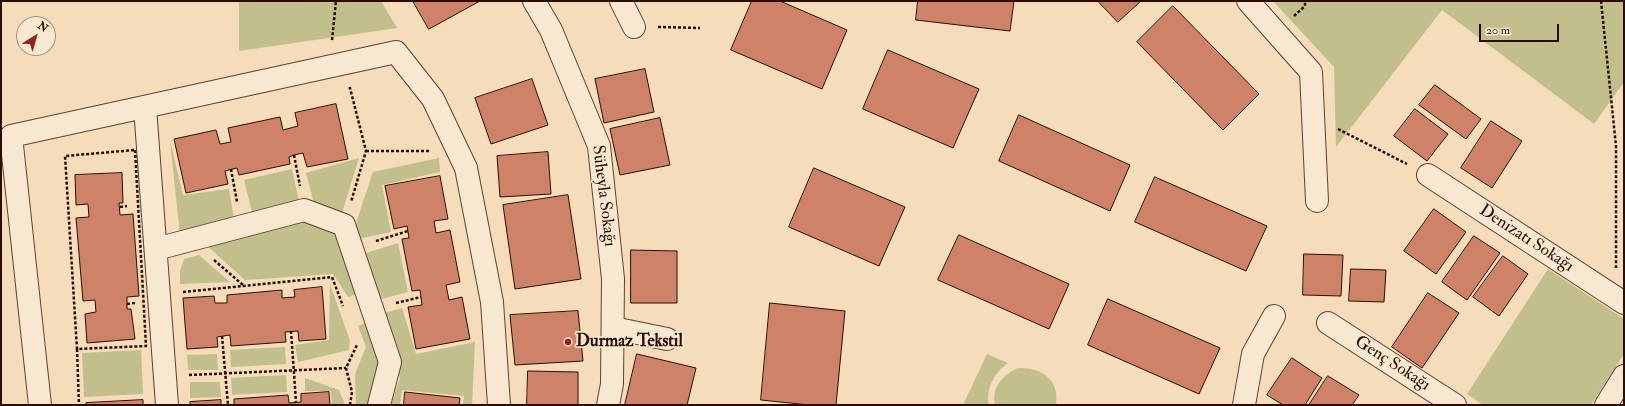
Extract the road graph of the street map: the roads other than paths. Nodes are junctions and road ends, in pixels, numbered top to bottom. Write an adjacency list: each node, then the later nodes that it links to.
1 (534, 1): 12 (street, Süheyla Sokağı)
2 (621, 1): 4 (street)
3 (1248, 1): 7 (street)
4 (634, 27)
5 (145, 107): 8 (street); 15 (street); 18 (street)
6 (1428, 175): 9 (street, Denizatı Sokağı)
7 (1317, 201)
8 (156, 249): 16 (street); 17 (street)
9 (1620, 301)
10 (1274, 316): 20 (street)
11 (1328, 323): 21 (street, Genç Sokağı)
12 (613, 328): 13 (street); 19 (street, Süheyla Sokağı)
13 (667, 339)
14 (1624, 376): 22 (street)
15 (40, 405)
16 (167, 405)
17 (379, 405)
18 (499, 405)
19 (608, 405)
20 (1244, 405)
21 (1455, 405)
22 (1606, 405)

